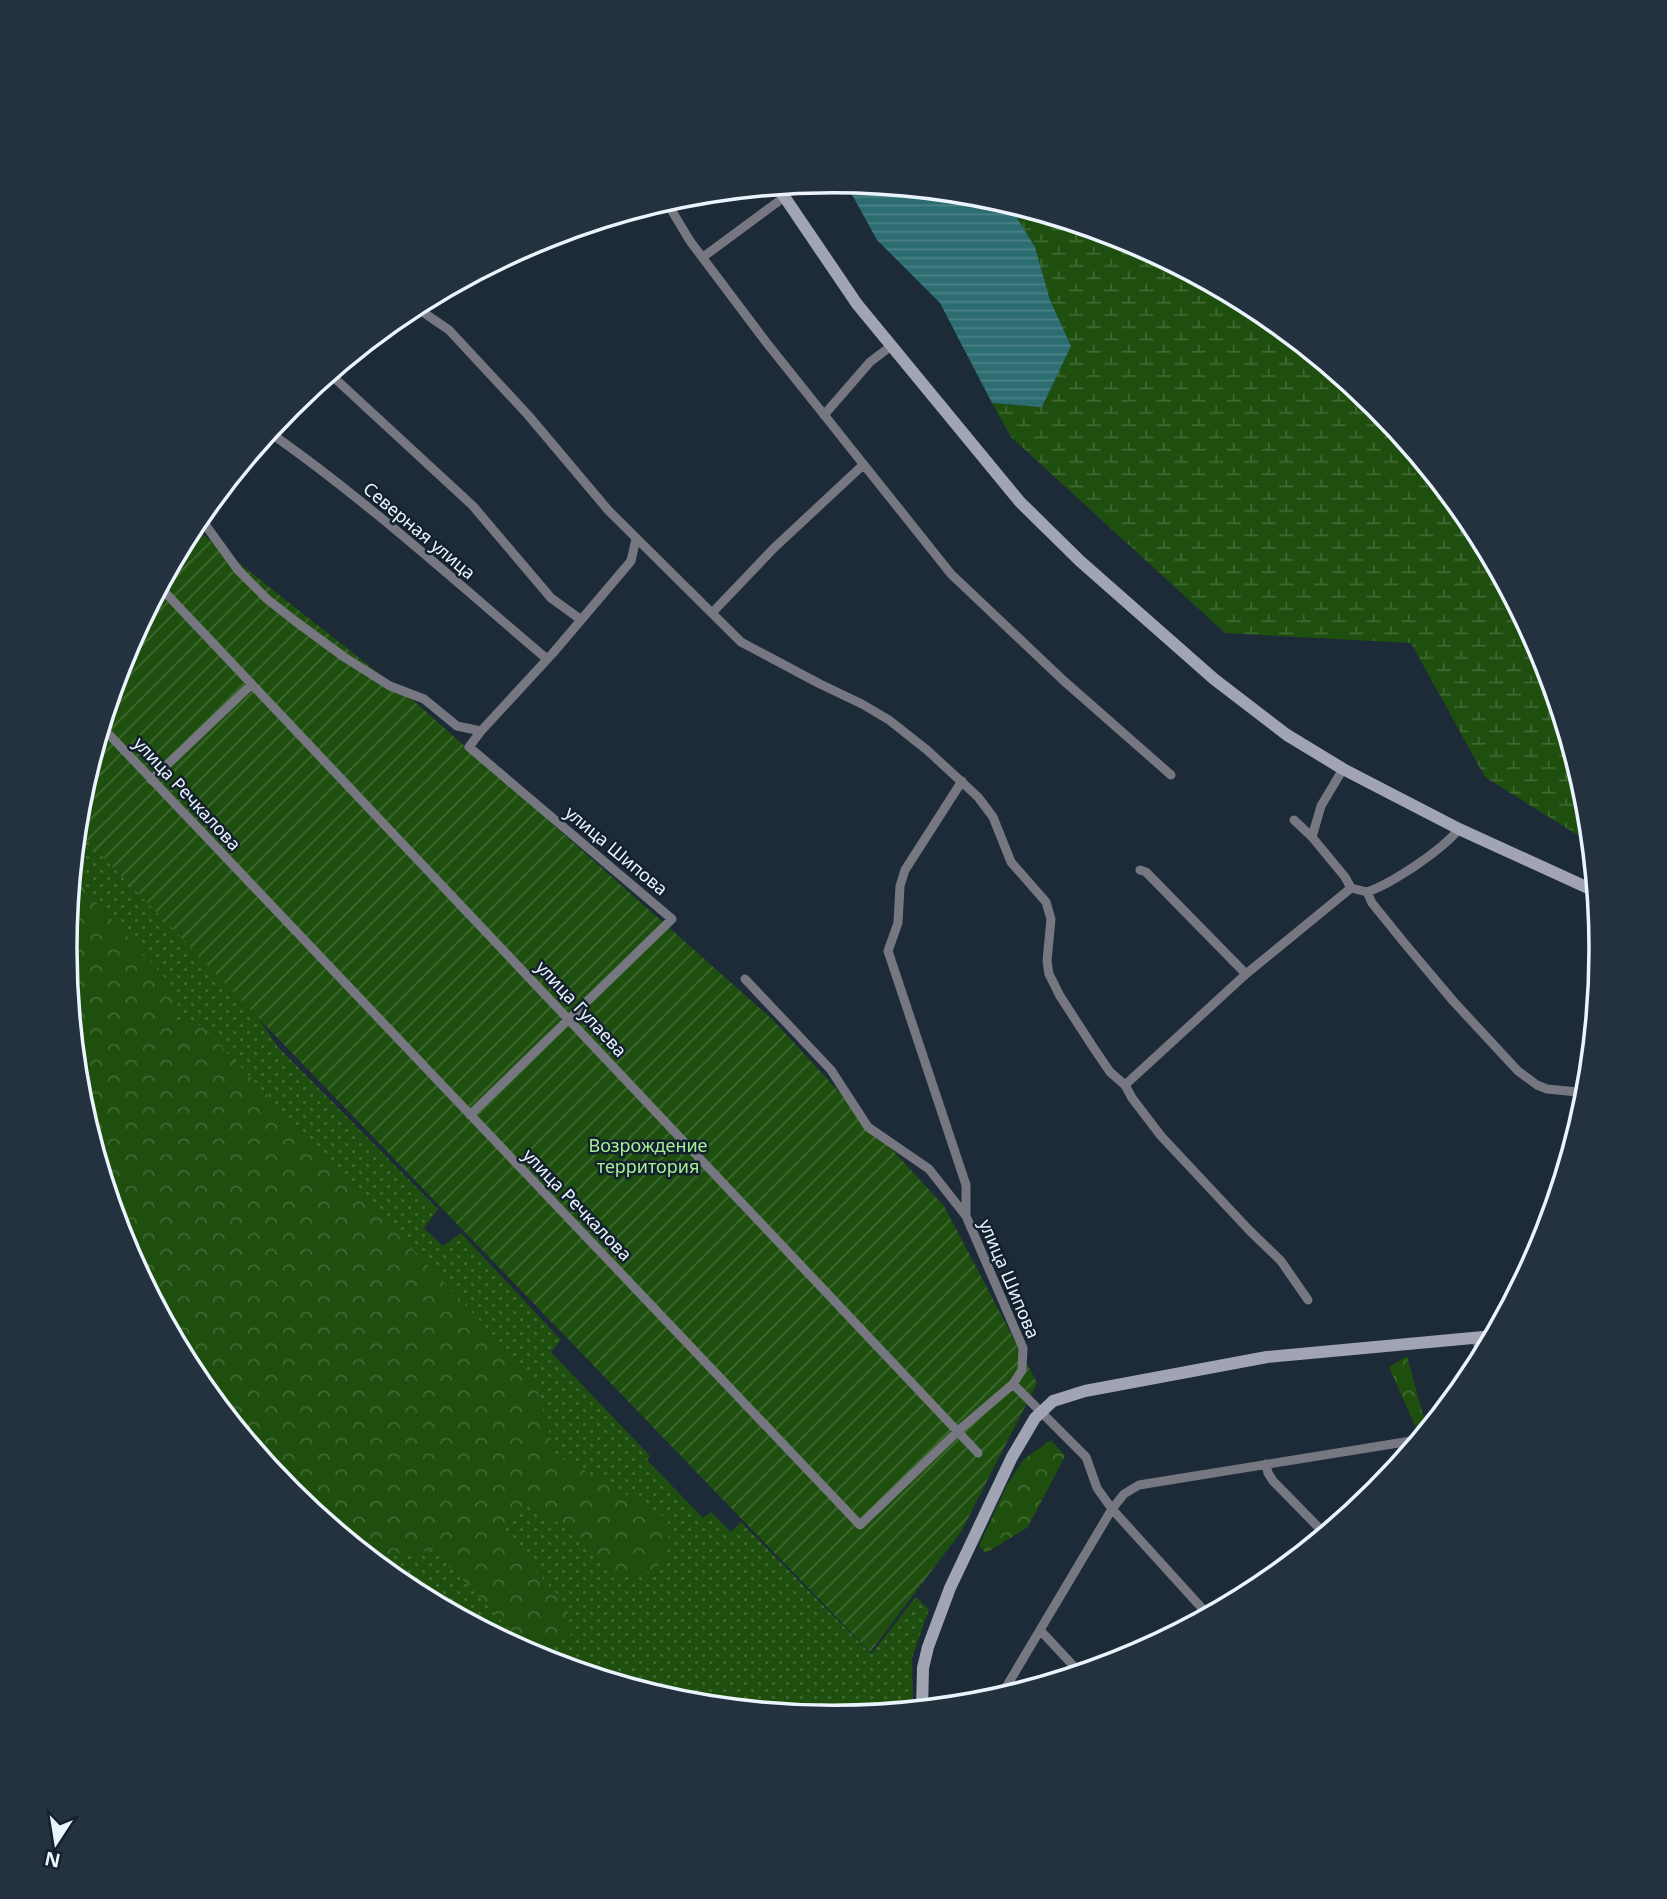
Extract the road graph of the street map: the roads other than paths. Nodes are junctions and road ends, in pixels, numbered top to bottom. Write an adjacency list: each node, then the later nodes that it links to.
1 (782, 195): 6 (street)
2 (776, 196): 4 (street)
3 (672, 211): 4 (street)
4 (703, 257): 8 (street)
5 (424, 313): 12 (street)
6 (891, 346): 8 (street); 20 (street)
7 (337, 379): 15 (street)
8 (824, 415): 10 (street)
9 (277, 438): 16 (street, Северная улица)
10 (863, 465): 14 (street); 21 (street)
11 (206, 526): 18 (street)
12 (636, 539): 14 (street); 15 (street)
13 (166, 594): 17 (street, улица Гулаева)
14 (712, 613): 23 (street)
15 (580, 619): 16 (street)
16 (547, 659): 18 (street)
17 (252, 684): 22 (street); 33 (street, улица Гулаева)
18 (481, 731): 33 (street, улица Шипова)
19 (109, 734): 22 (street, улица Речкалова)
20 (1343, 769): 25 (street); 26 (street)
21 (1171, 775)
22 (151, 779): 36 (street, улица Речкалова)
23 (962, 781): 34 (street); 37 (street)
24 (1294, 820): 26 (street)
25 (1460, 829): 28 (street); 30 (street)
26 (1312, 837): 29 (street)
27 (1140, 870): 31 (street)
28 (1587, 887)
29 (1351, 888): 30 (street); 31 (street)
30 (1367, 892): 35 (street)
31 (1246, 974): 34 (street)
32 (745, 979): 37 (street, улица Шипова)
33 (569, 1020): 36 (street, улица Шипова); 44 (street, улица Гулаева)
34 (1125, 1085): 38 (street)
35 (1576, 1092)
36 (470, 1115): 44 (street, улица Речкалова)
37 (966, 1216): 42 (street, улица Шипова)
38 (1308, 1300)
39 (1483, 1337): 40 (street)
40 (1476, 1338): 41 (street); 43 (street)
41 (1478, 1346)
42 (1013, 1384): 43 (street); 44 (street, улица Речкалова)
43 (1041, 1413): 48 (street); 54 (street)
44 (958, 1431): 46 (street, улица Гулаева)
45 (1407, 1442): 47 (street)
46 (978, 1452)
47 (1266, 1464): 48 (street); 49 (street)
48 (1112, 1509): 50 (street); 51 (street)
49 (1320, 1528)
50 (1203, 1610)
51 (1040, 1630): 52 (street); 53 (street)
52 (1074, 1667)
53 (1007, 1685)
54 (922, 1701)

